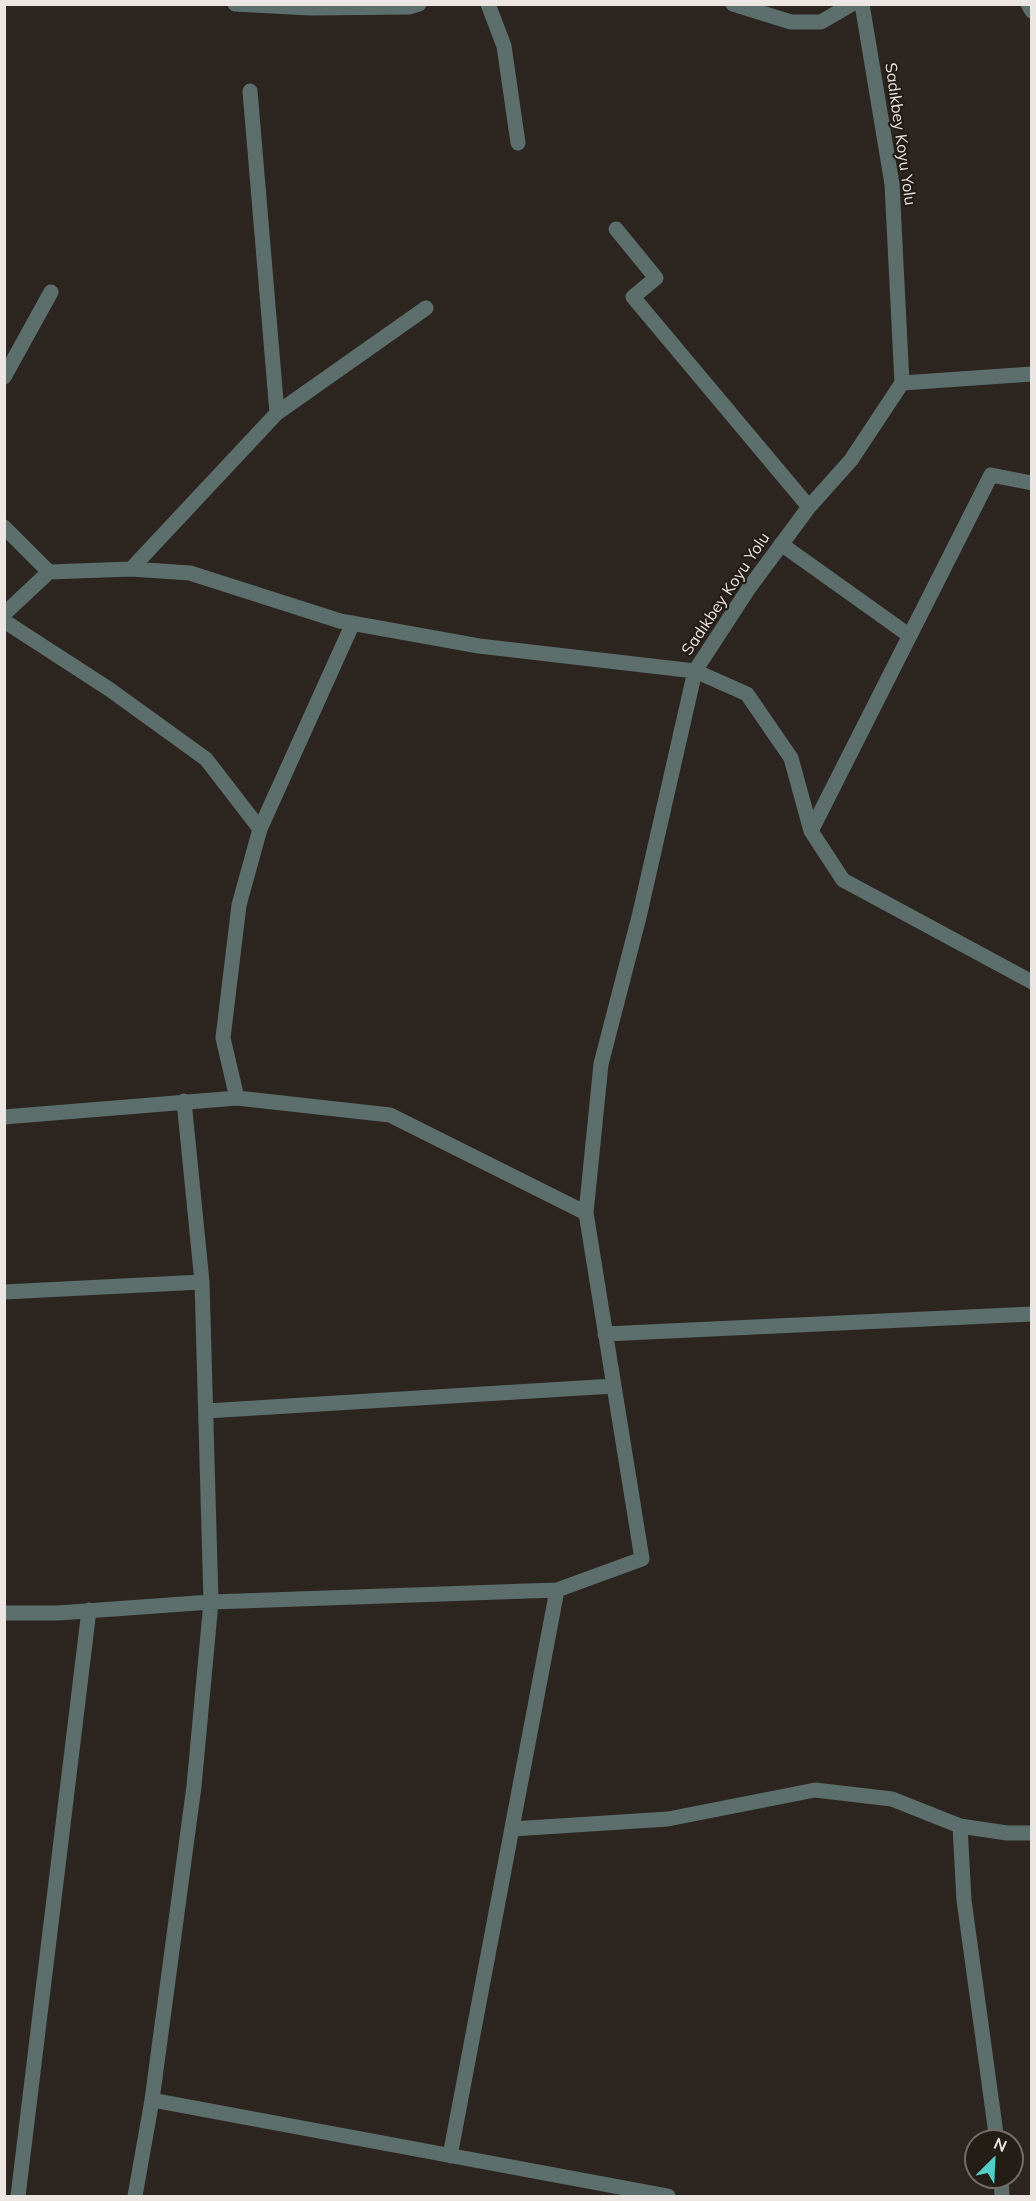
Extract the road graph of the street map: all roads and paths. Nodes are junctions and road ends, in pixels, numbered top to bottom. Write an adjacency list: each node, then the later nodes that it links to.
1 (235, 4): 2 (street)
2 (419, 4)
3 (488, 4): 10 (street)
4 (733, 4): 5 (street)
5 (852, 4)
6 (862, 4): 16 (street, Sadıkbey Koyu Yolu)
7 (1028, 4): 8 (street)
8 (1032, 10)
9 (250, 91): 17 (street)
10 (518, 142)
11 (616, 230): 19 (street)
12 (51, 292): 15 (street)
13 (426, 308): 17 (street)
14 (1032, 374): 16 (street)
15 (4, 377)
16 (902, 382): 19 (street, Sadıkbey Koyu Yolu)
17 (277, 413): 22 (street)
18 (1032, 483): 27 (street)
19 (809, 507): 21 (street, Sadıkbey Koyu Yolu)
20 (4, 527): 23 (street)
21 (781, 544): 27 (street); 28 (street, Sadıkbey Koyu Yolu)
22 (130, 568): 23 (street, Sadıkbey Koyu Yolu); 26 (street, Sadıkbey Koyu Yolu)
23 (50, 572): 24 (street)
24 (4, 614)
25 (4, 621): 29 (street)
26 (353, 624): 28 (street, Sadıkbey Koyu Yolu); 29 (street)
27 (910, 636): 30 (street)
28 (695, 671): 30 (street); 35 (street)
29 (260, 830): 32 (street)
30 (811, 831): 31 (street)
31 (1032, 982)
32 (237, 1098): 33 (street); 35 (street)
33 (184, 1101): 34 (street); 36 (street)
34 (4, 1117)
35 (586, 1213): 39 (street)
36 (202, 1282): 37 (street); 41 (street)
37 (4, 1292)
38 (1032, 1314): 39 (street)
39 (605, 1334): 40 (street)
40 (614, 1386): 41 (street); 42 (street)
41 (206, 1411): 43 (street)
42 (556, 1590): 43 (street); 47 (street)
43 (211, 1602): 44 (street); 49 (street)
44 (89, 1610): 45 (street); 52 (street)
45 (4, 1613)
46 (960, 1826): 47 (street); 48 (street); 50 (street)
47 (512, 1829): 51 (street)
48 (1032, 1833)
49 (152, 2100): 51 (street); 53 (street)
50 (996, 2129)
51 (450, 2156): 54 (street)
52 (18, 2196)
53 (135, 2196)
54 (668, 2196)

